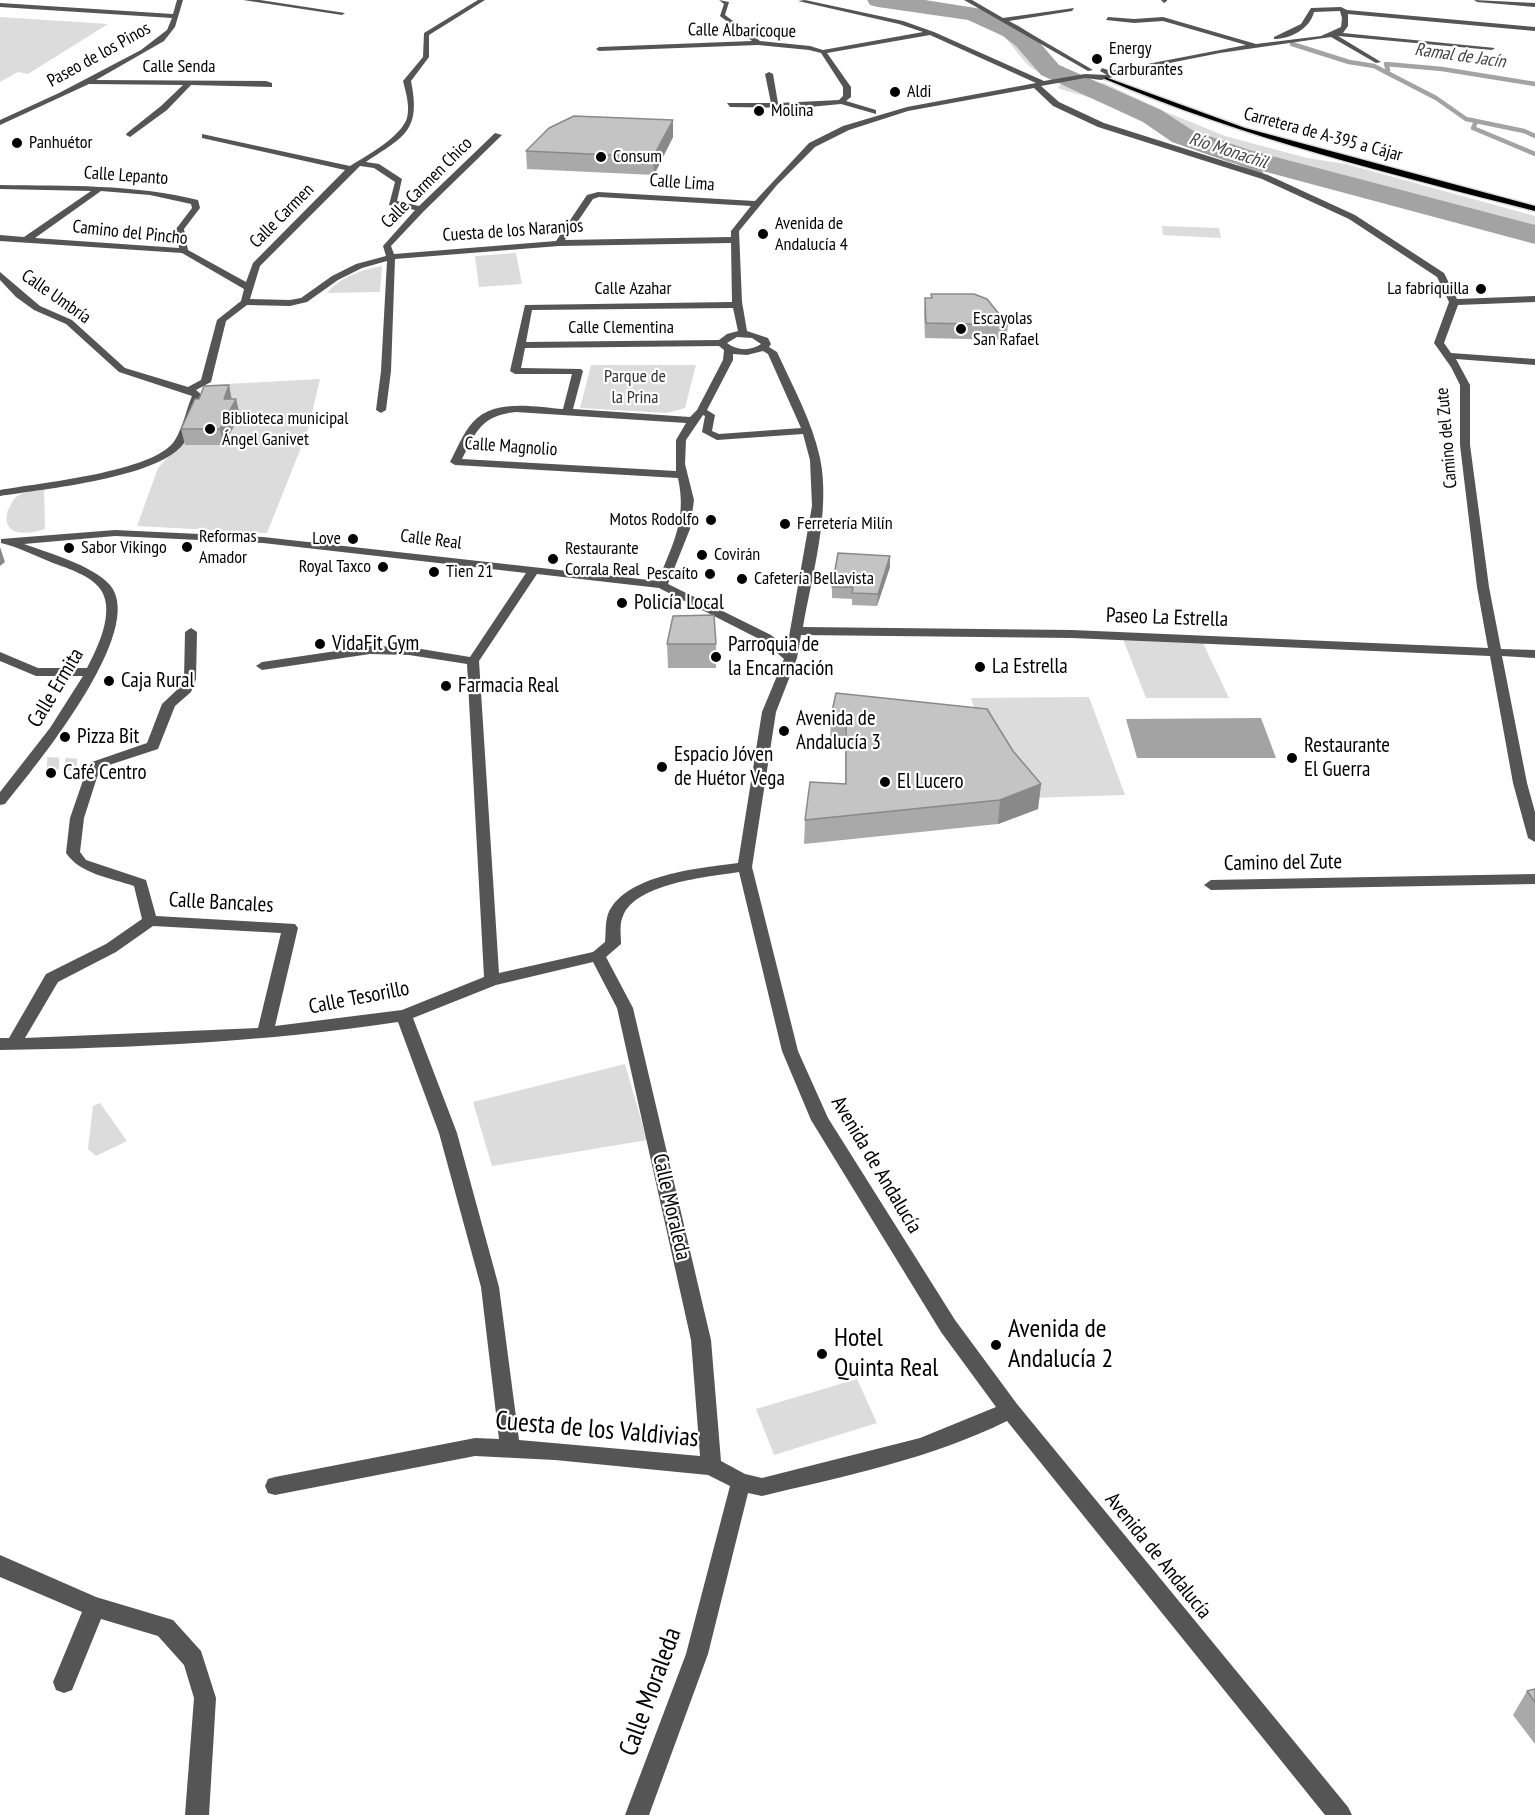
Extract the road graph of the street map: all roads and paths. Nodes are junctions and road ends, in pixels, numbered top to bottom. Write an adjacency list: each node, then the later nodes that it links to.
1 (180, 0): 14 (street, Paseo de los Pinos)
2 (246, 0): 13 (street)
3 (482, 0): 50 (street, Calle Carmen)
4 (722, 0): 21 (street)
5 (967, 0): 15 (street)
6 (1321, 0): 12 (street)
7 (1477, 0): 10 (street)
8 (801, 1): 19 (street)
9 (0, 5): 14 (street)
10 (1535, 5)
11 (1072, 9): 15 (street)
12 (1343, 9): 17 (street); 18 (street); 20 (street)
13 (342, 13)
14 (174, 16): 30 (street, Paseo de los Pinos)
15 (1003, 20): 27 (street)
16 (1108, 20): 22 (street)
17 (1304, 25): 20 (street); 22 (street)
18 (1535, 29)
19 (932, 33): 25 (street); 32 (street)
20 (1331, 34): 22 (street); 23 (street); 26 (street)
21 (758, 44): 24 (street, Calle Albaricoque); 25 (street, Calle Albaricoque)
22 (1256, 46): 29 (street)
23 (1492, 48)
24 (599, 49)
25 (823, 52): 35 (street, Calle Albaricoque)
26 (1378, 62)
27 (1088, 73): 29 (street); 32 (street)
28 (769, 74): 37 (street)
29 (1108, 75): 55 (main road, Carretera de A-395 a Cájar)
30 (87, 82): 31 (street, Calle Senda); 43 (street, Paseo de los Pinos)
31 (190, 82): 33 (street, Calle Senda); 47 (street)
32 (1044, 84): 34 (street); 67 (street)
33 (269, 86)
34 (978, 95): 40 (street); 42 (street)
35 (841, 102): 37 (street); 38 (street)
36 (730, 105): 37 (street)
37 (775, 106)
38 (856, 106): 41 (street); 45 (street)
39 (889, 106): 40 (street)
40 (898, 106): 41 (street)
41 (876, 109): 42 (street); 45 (street)
42 (907, 109): 45 (street)
43 (12, 119): 44 (street, Paseo de los Pinos); 46 (street, Paseo de los Pinos)
44 (0, 123)
45 (847, 124): 54 (street)
46 (0, 129)
47 (130, 135)
48 (498, 135): 56 (street, Calle Carmen Chico)
49 (205, 136): 51 (street)
50 (360, 164): 51 (street, Calle Carmen); 56 (street)
51 (351, 169): 64 (street, Calle Carmen)
52 (0, 187): 53 (street, Calle Lepanto)
53 (98, 190): 58 (street); 61 (street, Calle Lepanto)
54 (757, 204): 59 (street); 60 (street, Calle Lima)
55 (1535, 208)
56 (421, 209): 62 (street, Calle Carmen Chico)
57 (0, 238): 58 (street, Camino del Pincho)
58 (26, 240): 61 (street, Camino del Pincho)
59 (735, 240): 60 (street, Cuesta de los Naranjos); 68 (street)
60 (559, 243): 62 (street, Cuesta de los Naranjos)
61 (184, 251): 64 (street, Camino del Pincho)
62 (391, 257): 66 (street, Cuesta de los Naranjos); 76 (street)
63 (0, 275): 75 (street, Calle Umbría)
64 (248, 287): 66 (street, Calle Carmen)
65 (1535, 299): 67 (street)
66 (245, 302): 75 (street)
67 (1454, 302): 73 (street, Camino del Zute)
68 (738, 305): 69 (street); 70 (street, Calle Azahar)
69 (743, 334): 71 (street); 72 (street, Avenida de Andalucía)
70 (520, 345): 71 (street, Calle Clementina); 78 (street)
71 (726, 347): 72 (street, Calle Clementina); 77 (street)
72 (763, 348): 80 (street, Avenida de Andalucía)
73 (1448, 356): 74 (street); 90 (street, Camino del Zute)
74 (1535, 362)
75 (189, 390): 82 (street)
76 (381, 410)
77 (701, 411): 79 (street); 80 (street)
78 (567, 412): 79 (street, Calle Magnolio); 81 (street, Calle Magnolio)
79 (693, 420): 81 (street)
80 (808, 431): 88 (street, Avenida de Andalucía)
81 (683, 475): 87 (street)
82 (0, 494)
83 (2, 540): 84 (street, Calle Real); 85 (street, Calle Ermita)
84 (47, 540): 85 (street); 86 (street, Calle Real)
85 (36, 553): 96 (street, Calle Ermita)
86 (534, 570): 87 (street, Calle Real); 94 (street)
87 (662, 585): 93 (street, Calle Real)
88 (797, 631): 90 (street, Paseo La Estrella); 93 (street, Avenida de Andalucía)
89 (191, 632): 104 (street)
90 (1496, 653): 91 (street, Paseo La Estrella); 100 (street, Camino del Zute)
91 (1535, 654)
92 (0, 656): 96 (street)
93 (791, 658): 101 (street, Avenida de Andalucía)
94 (473, 661): 95 (street); 106 (street)
95 (262, 666)
96 (93, 672): 97 (street, Calle Ermita)
97 (31, 763): 98 (street); 99 (street, Calle Ermita)
98 (47, 764)
99 (0, 801)
100 (1535, 838)
101 (746, 867): 105 (street); 110 (street, Avenida de Andalucía)
102 (1535, 879): 103 (street, Camino del Zute)
103 (1211, 885)
104 (150, 921): 108 (street, Calle Bancales); 109 (street)
105 (598, 956): 106 (street, Calle Tesorillo); 112 (street, Calle Moraleda)
106 (492, 980): 107 (street, Calle Tesorillo)
107 (404, 1015): 108 (street, Calle Tesorillo); 111 (street)
108 (265, 1033): 109 (street, Calle Tesorillo)
109 (7, 1045)
110 (1010, 1410): 113 (street, Cuesta de los Valdivias); 120 (street, Avenida de Andalucía)
111 (510, 1449): 112 (street, Cuesta de los Valdivias); 114 (street, Cuesta de los Valdivias)
112 (711, 1466): 113 (street, Cuesta de los Valdivias)
113 (741, 1482): 119 (street, Calle Moraleda)
114 (274, 1486)
115 (0, 1565): 116 (street)
116 (94, 1606): 117 (street); 118 (street)
117 (64, 1682)
118 (197, 1815)
119 (637, 1815)
120 (1340, 1815)

